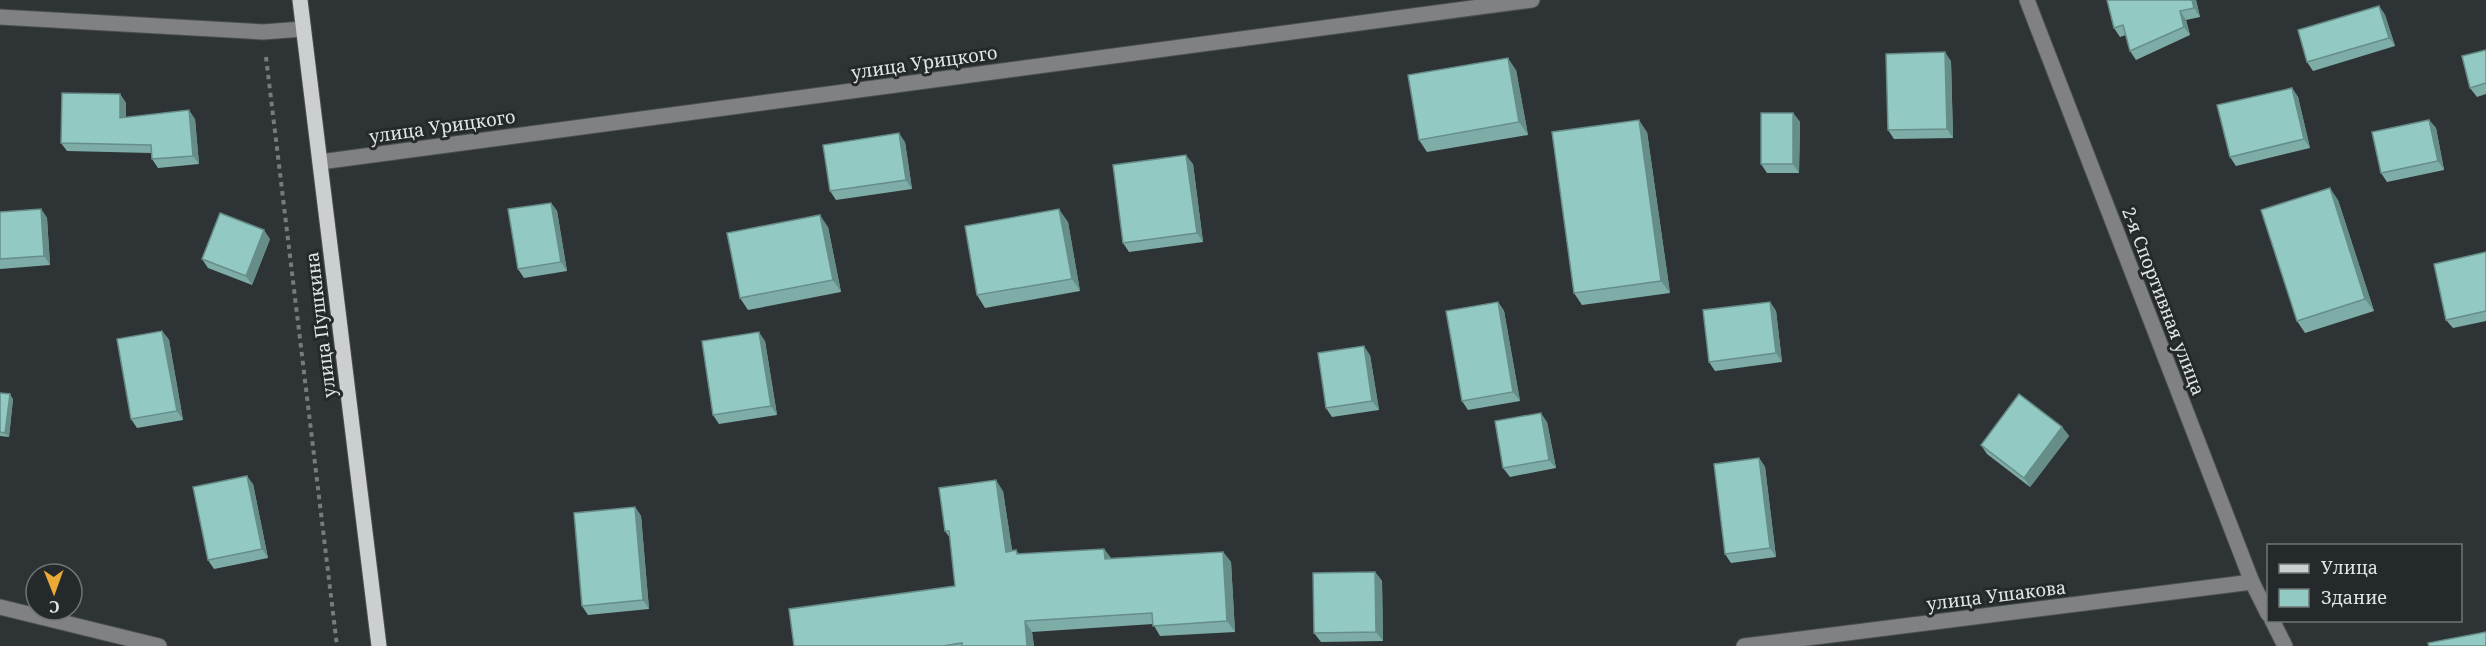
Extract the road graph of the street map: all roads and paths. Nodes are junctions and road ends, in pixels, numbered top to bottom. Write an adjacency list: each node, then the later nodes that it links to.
1 (300, 0): 5 (main road, улица Пушкина)
2 (1532, 0): 7 (street, улица Урицкого)
3 (2027, 0): 8 (street, 2-я Спортивная улица)
4 (0, 17): 6 (street)
5 (303, 29): 6 (street); 7 (main road, улица Пушкина)
6 (263, 32): 13 (path)
7 (320, 162): 14 (main road, улица Пушкина)
8 (2252, 582): 10 (street, 2-я Спортивная улица); 15 (street, улица Ушакова)
9 (0, 607): 12 (street)
10 (2267, 612)
11 (2273, 622): 16 (street)
12 (159, 646)
13 (337, 646)
14 (379, 646)
15 (1744, 646)
16 (2285, 646)

